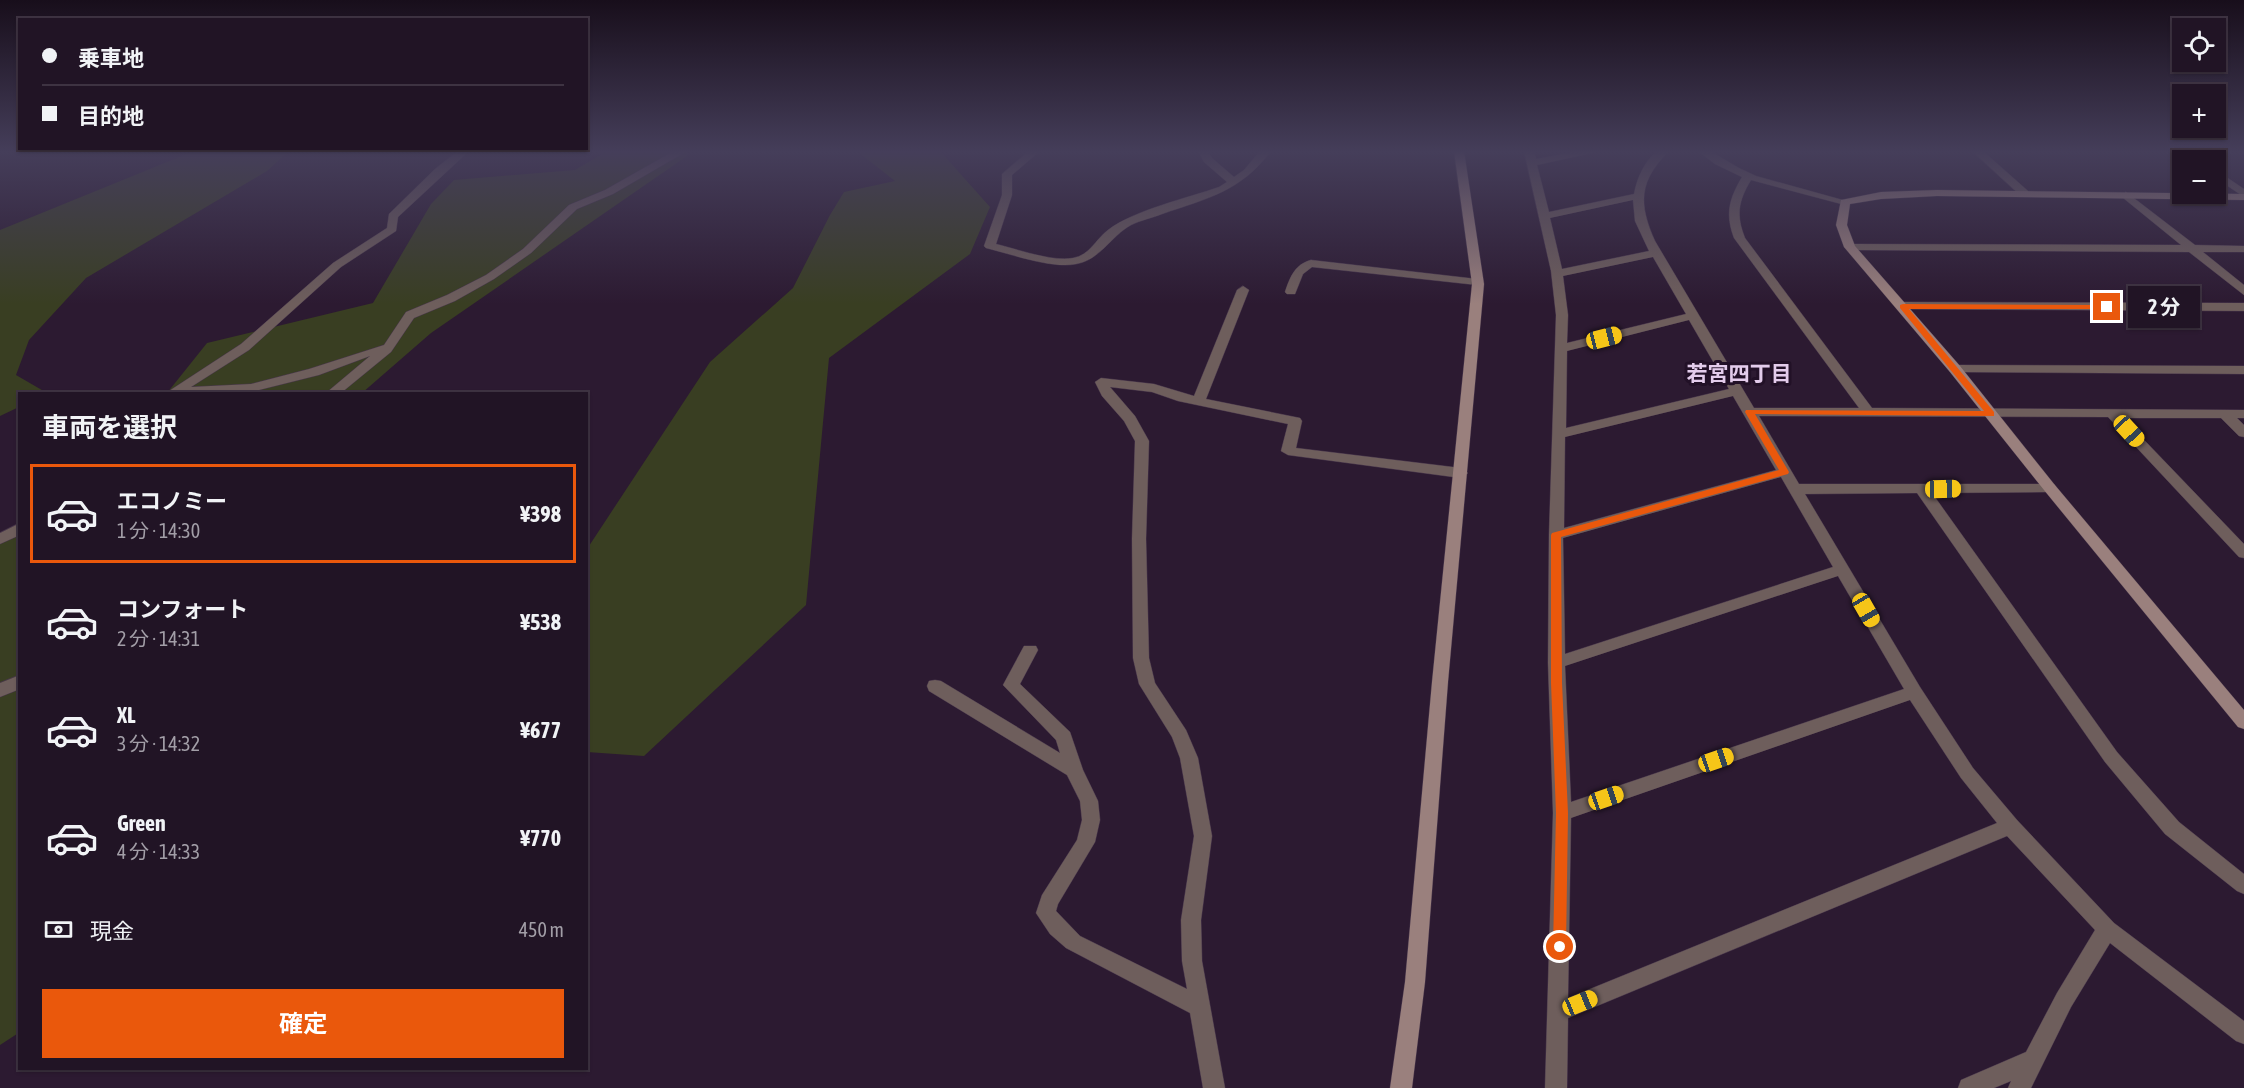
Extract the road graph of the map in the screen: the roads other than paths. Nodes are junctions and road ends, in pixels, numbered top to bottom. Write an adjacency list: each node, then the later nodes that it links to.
1 (408, 202): 30 (street)
2 (586, 202): 25 (street)
3 (1005, 202): 4 (street)
4 (1188, 202)
5 (1466, 202): 18 (street)
6 (1541, 202): 12 (street)
7 (1612, 202): 12 (street)
8 (1639, 202): 16 (street)
9 (1734, 202): 34 (street)
10 (1845, 202): 13 (street)
11 (2134, 202): 14 (street)
12 (1544, 216): 17 (street)
13 (1850, 247): 14 (street); 22 (street)
14 (2192, 249): 15 (street); 20 (street)
15 (2244, 249)
16 (1657, 253): 17 (street); 24 (street)
17 (1557, 274): 26 (street)
18 (1477, 282): 21 (street); 42 (street)
19 (1243, 290): 32 (street)
20 (2244, 291)
21 (1291, 292)
22 (1903, 306): 23 (street); 27 (street)
23 (2244, 307)
24 (1692, 316): 26 (street); 29 (street)
25 (390, 345): 30 (street); 31 (street)
26 (1560, 349): 40 (street)
27 (1955, 369): 28 (street); 35 (street)
28 (2244, 370)
29 (1736, 391): 33 (street); 40 (street)
30 (174, 392)
31 (334, 392)
32 (1199, 401): 42 (street); 63 (street)
33 (1749, 412): 34 (street); 41 (street)
34 (1869, 413): 35 (street)
35 (1991, 414): 36 (street); 43 (street)
36 (2112, 414): 37 (street); 49 (street)
37 (2224, 414): 38 (street); 39 (street)
38 (2244, 414)
39 (2244, 432)
40 (1559, 434): 47 (street)
41 (1784, 472): 44 (street); 47 (street)
42 (1461, 474): 68 (street)
43 (2049, 487): 45 (street); 57 (street)
44 (1794, 489): 45 (street); 50 (street)
45 (1922, 489): 61 (street)
46 (18, 529): 48 (street)
47 (1556, 535): 52 (street)
48 (0, 538)
49 (2244, 553)
50 (1842, 569): 52 (street); 56 (street)
51 (1030, 650): 58 (street)
52 (1557, 663): 59 (street)
53 (18, 682): 55 (street)
54 (935, 686): 58 (street)
55 (0, 691)
56 (1914, 692): 59 (street); 60 (street)
57 (2244, 722)
58 (1074, 770): 63 (street)
59 (1562, 813): 64 (street)
60 (2010, 826): 62 (street); 64 (street)
61 (2244, 885)
62 (2107, 928): 65 (street); 66 (street)
63 (1200, 1007): 67 (street)
64 (1558, 1012): 69 (street)
65 (2244, 1034)
66 (2033, 1060): 70 (street); 71 (street)
67 (1214, 1088)
68 (1401, 1088)
69 (1556, 1088)
70 (1969, 1088)
71 (2019, 1088)

